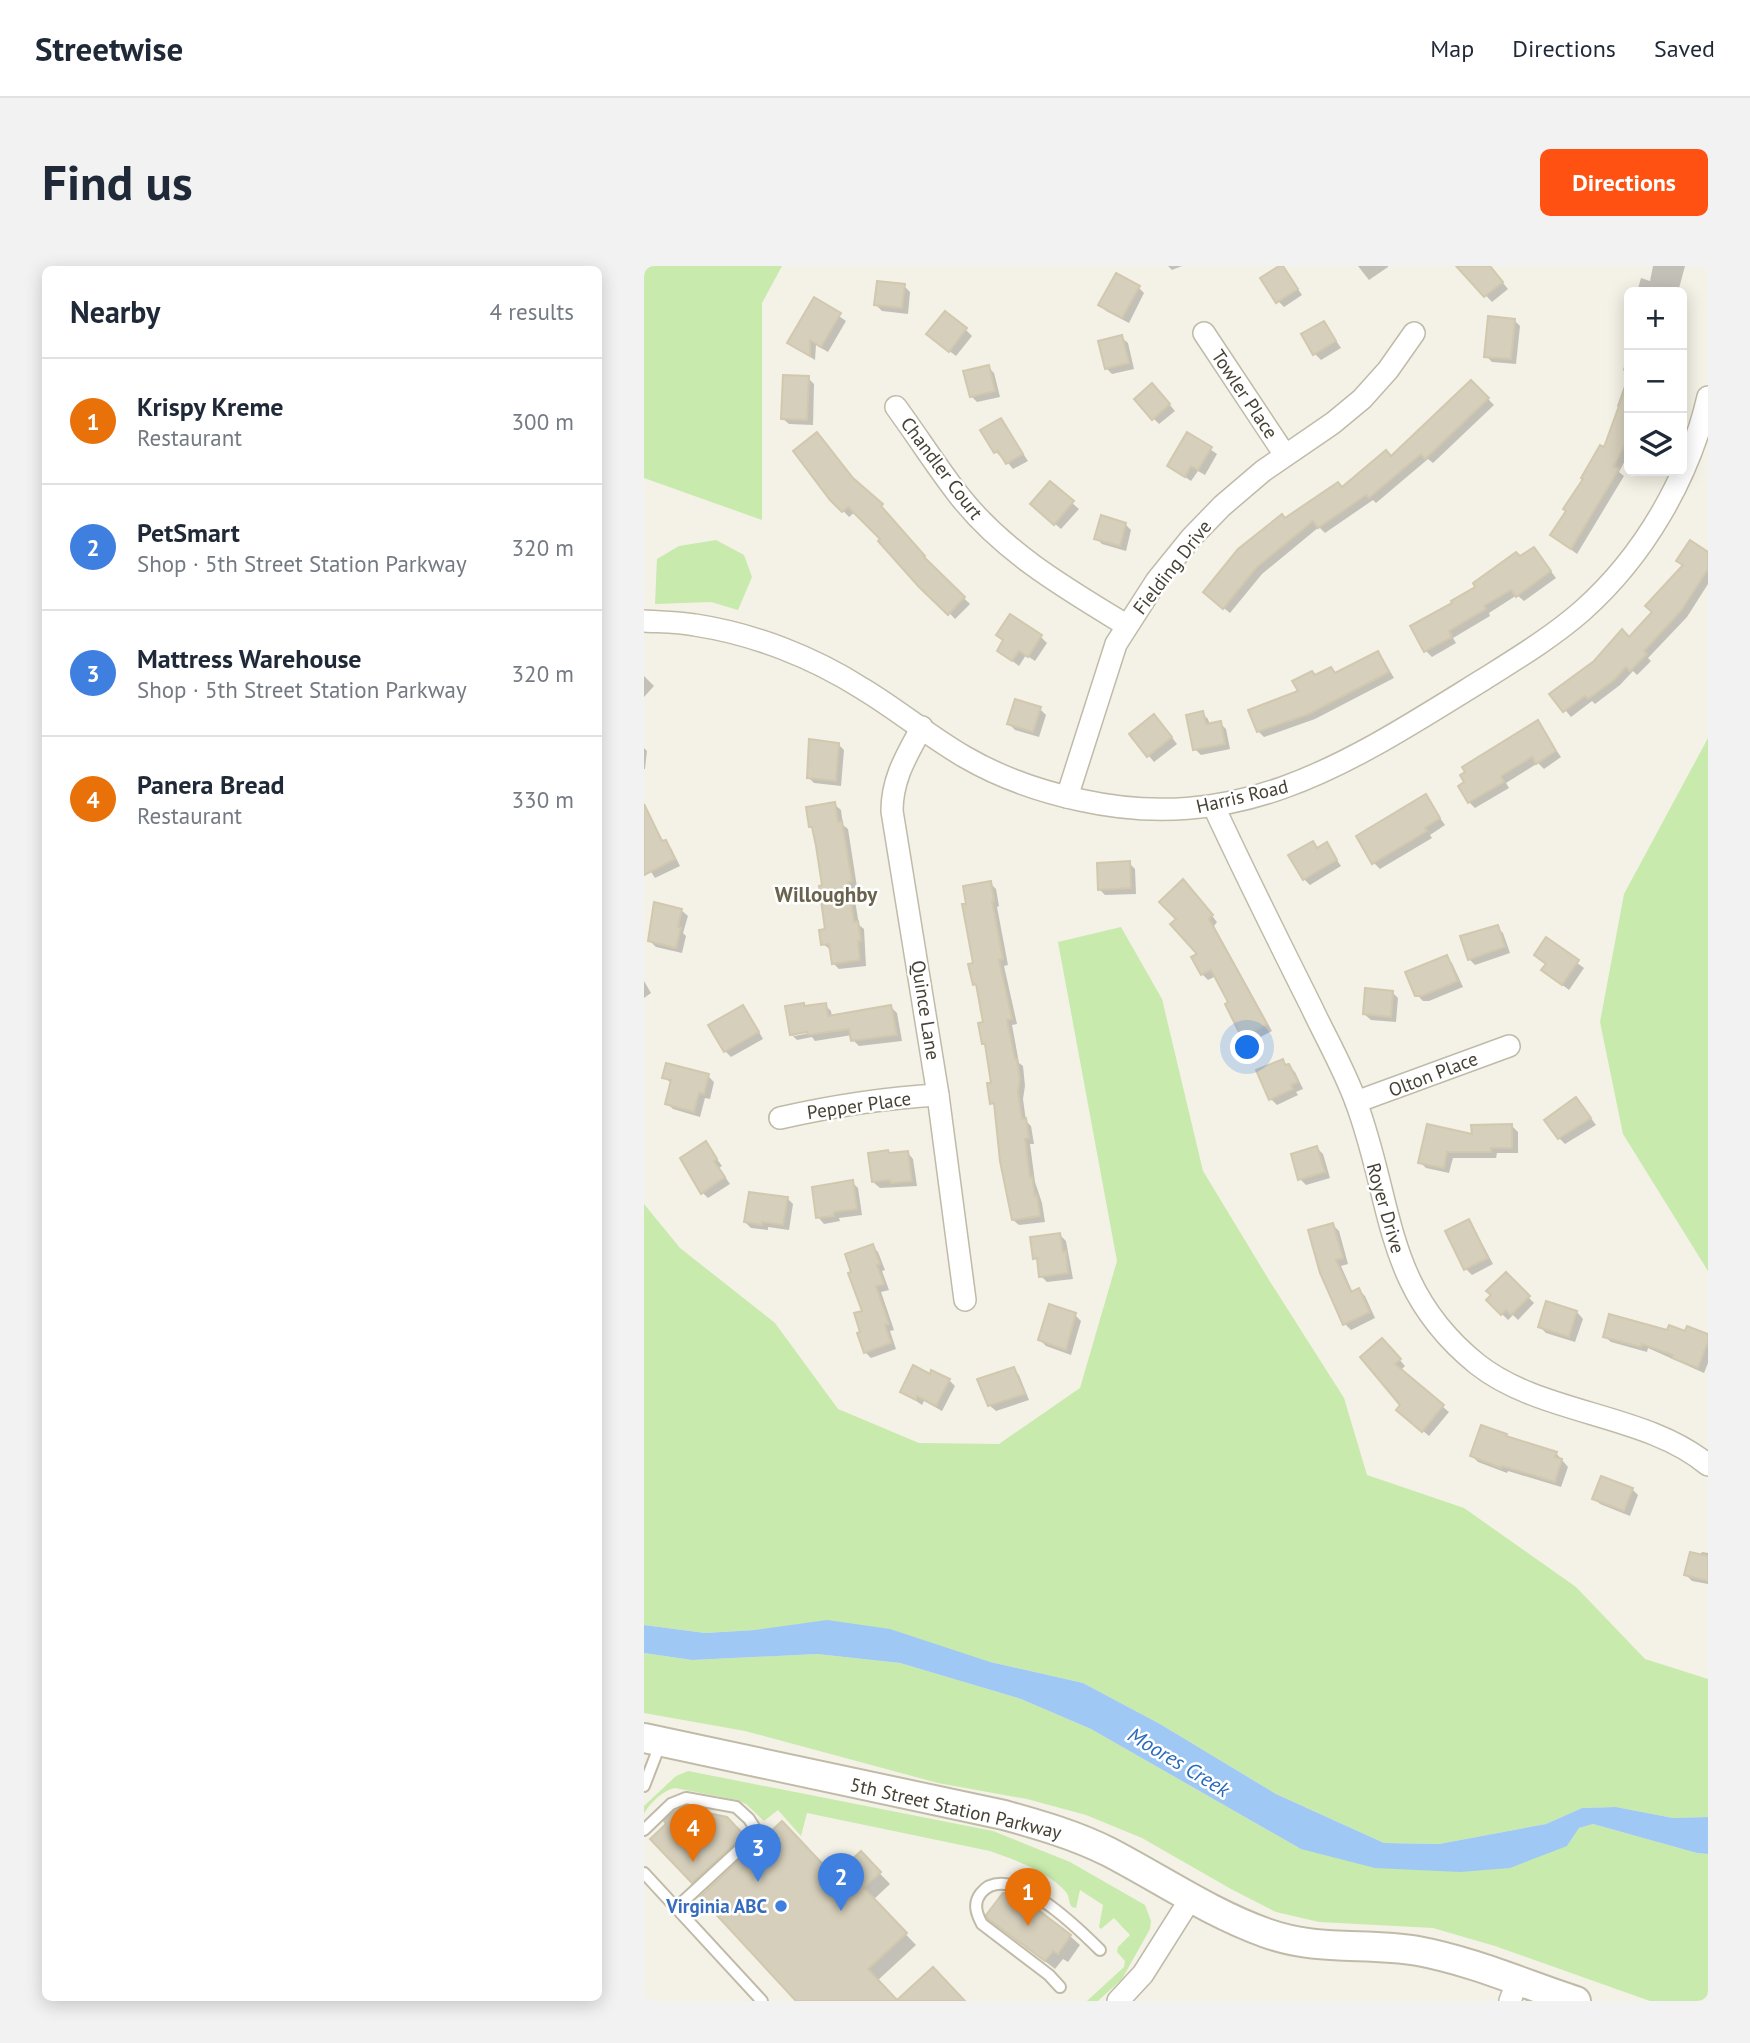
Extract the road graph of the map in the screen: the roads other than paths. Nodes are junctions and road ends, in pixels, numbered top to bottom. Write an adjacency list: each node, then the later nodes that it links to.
1 (1204, 333): 5 (street, Towler Place)
2 (1414, 333): 5 (street, Fielding Drive)
3 (1708, 397): 10 (street, Harris Road)
4 (896, 407): 7 (street, Chandler Court)
5 (1285, 455): 7 (street, Fielding Drive)
6 (644, 621): 8 (street, Harris Road)
7 (1126, 625): 9 (street, Fielding Drive)
8 (922, 727): 9 (street, Harris Road); 12 (street, Quince Lane)
9 (1067, 797): 10 (street, Harris Road)
10 (1214, 807): 13 (street, Royer Drive)
11 (1509, 1046): 13 (street, Olton Place)
12 (939, 1096): 14 (street, Pepper Place); 15 (street, Quince Lane)
13 (1356, 1102): 16 (street, Royer Drive)
14 (780, 1118)
15 (965, 1300)
16 (1708, 1465)
17 (652, 1740): 18 (lane); 21 (street, 5th Street Station Parkway)
18 (644, 1786)
19 (644, 1830): 22 (lane)
20 (644, 1873): 22 (lane)
21 (1191, 1898): 25 (street, 5th Street Station Parkway); 27 (street)
22 (676, 1908): 26 (lane)
23 (1100, 1950): 24 (lane)
24 (1060, 1987)
25 (1514, 1991): 28 (street, 5th Street Station Parkway)
26 (762, 2001)
27 (1118, 2001)
28 (1576, 2001)

